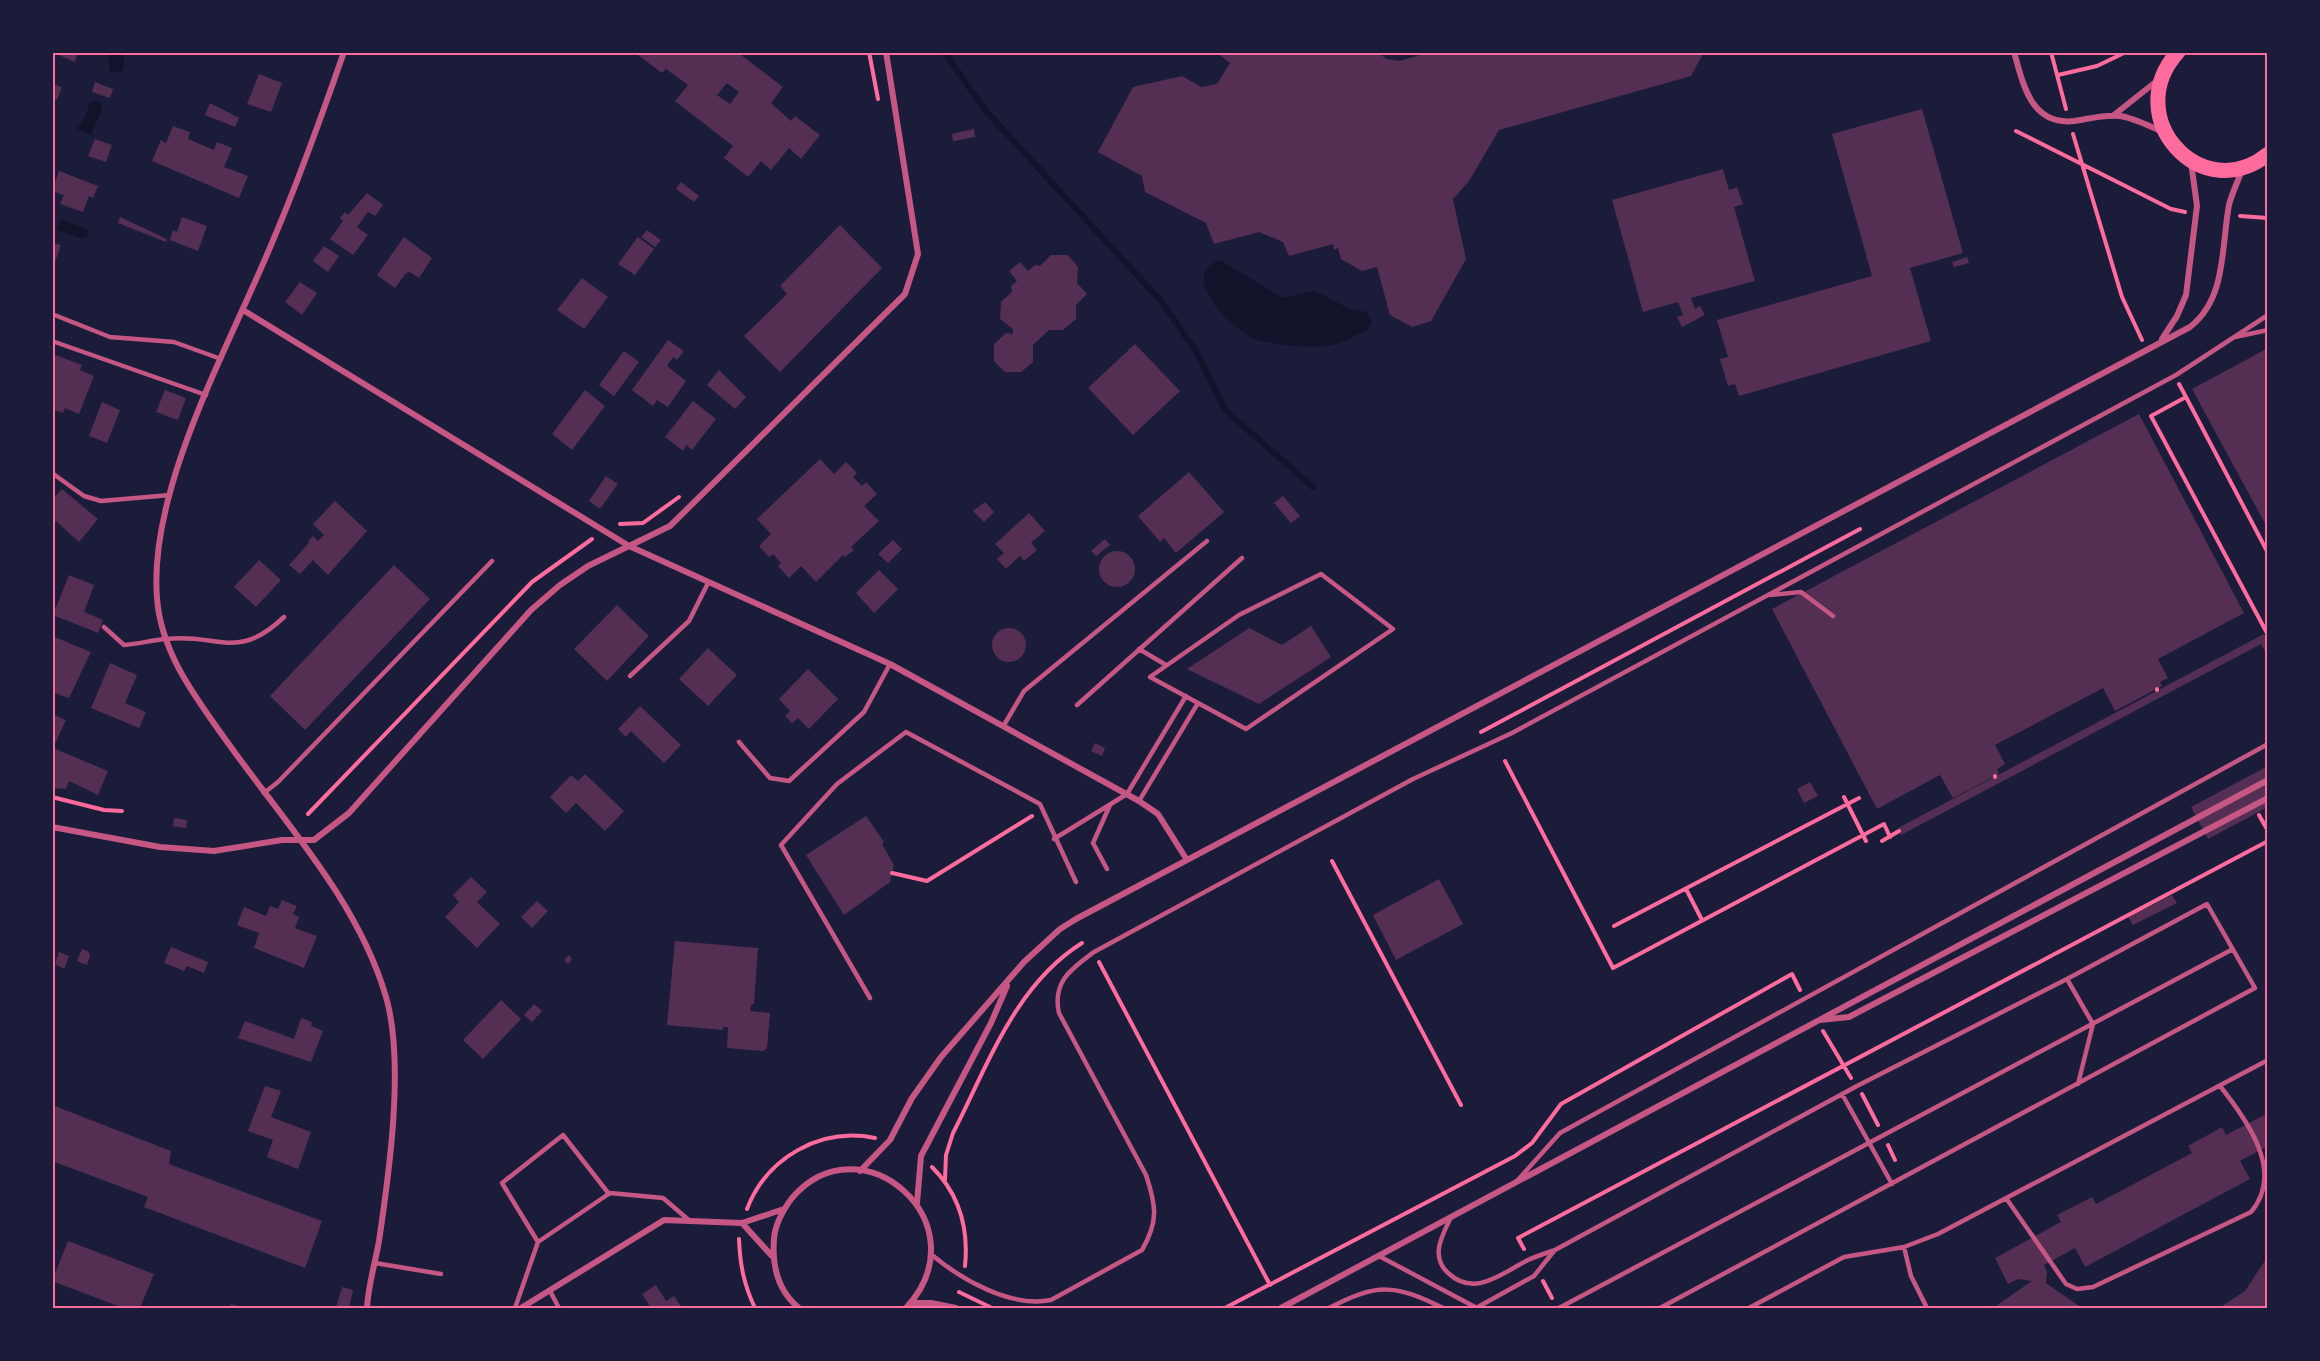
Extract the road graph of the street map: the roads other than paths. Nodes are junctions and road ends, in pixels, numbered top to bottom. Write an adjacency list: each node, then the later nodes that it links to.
1 (344, 52): 11 (street)
2 (886, 52): 23 (street)
3 (2014, 52): 6 (street)
4 (2178, 52): 5 (main road)
5 (2162, 76): 6 (street); 7 (main road)
6 (2114, 116): 7 (street)
7 (2164, 132): 9 (main road)
8 (2268, 154): 10 (main road)
9 (2190, 160): 10 (main road); 16 (street)
10 (2243, 167): 16 (street)
11 (243, 310): 18 (street); 23 (street)
12 (52, 314): 18 (lane)
13 (2268, 315): 15 (lane)
14 (2268, 330): 15 (lane)
15 (2235, 337): 27 (lane)
16 (2162, 340): 51 (street)
17 (52, 341): 19 (lane)
18 (222, 359): 19 (street)
19 (206, 395): 21 (street)
20 (52, 473): 21 (lane)
21 (170, 495): 31 (street)
22 (1207, 541): 39 (lane)
23 (629, 546): 26 (street); 49 (street)
24 (1242, 558): 32 (lane)
25 (492, 561): 43 (lane)
26 (708, 583): 33 (street); 35 (lane)
27 (1764, 596): 28 (lane); 78 (lane)
28 (1833, 616)
29 (284, 617): 31 (lane)
30 (104, 627): 31 (lane)
31 (166, 639): 43 (street)
32 (1140, 649): 34 (lane); 38 (lane)
33 (890, 664): 39 (street); 40 (lane)
34 (1166, 665): 36 (lane); 37 (lane)
35 (630, 676)
36 (1186, 696): 37 (lane); 44 (lane)
37 (1198, 703): 46 (lane)
38 (1077, 705)
39 (1004, 725): 44 (street)
40 (739, 742)
41 (2268, 744): 66 (lane)
42 (2268, 780): 58 (street)
43 (264, 793): 49 (street)
44 (1127, 794): 46 (street); 47 (lane)
45 (2268, 798): 58 (street)
46 (1139, 801): 51 (street)
47 (1110, 805): 50 (lane); 52 (lane)
48 (52, 827): 49 (street)
49 (298, 839): 81 (street)
50 (1054, 839): 53 (lane); 57 (lane)
51 (1187, 860): 56 (street)
52 (1107, 869)
53 (1076, 882)
54 (2233, 949): 55 (lane); 59 (lane); 61 (lane)
55 (2067, 979): 59 (lane); 63 (lane)
56 (1010, 981): 65 (street); 70 (street)
57 (870, 998)
58 (1817, 1020): 66 (street)
59 (2093, 1024): 61 (lane); 64 (lane)
60 (2268, 1060): 62 (lane)
61 (2078, 1084): 67 (lane)
62 (2220, 1086): 69 (lane); 69 (lane)
63 (1842, 1094): 64 (lane); 77 (lane)
64 (1871, 1143): 67 (lane); 86 (lane)
65 (860, 1171): 70 (street); 71 (street)
66 (1517, 1181): 72 (street)
67 (1892, 1184): 98 (lane)
68 (609, 1194): 73 (lane); 75 (lane); 75 (lane)
69 (2006, 1198): 76 (lane)
70 (917, 1204): 78 (street)
71 (784, 1209): 74 (street); 79 (street)
72 (1451, 1216): 77 (lane); 80 (street)
73 (690, 1221): 74 (street); 83 (street)
74 (742, 1223): 79 (street)
75 (538, 1242): 88 (lane)
76 (1904, 1247): 99 (lane); 100 (lane)
77 (1555, 1250): 97 (lane)
78 (932, 1255): 85 (street)
79 (772, 1256): 91 (street)
80 (1379, 1256): 93 (street); 97 (lane)
81 (375, 1263): 82 (lane); 87 (street)
82 (441, 1274)
83 (550, 1291): 89 (street); 90 (lane)
84 (1412, 1293): 94 (lane); 95 (lane); 96 (lane)
85 (908, 1306): 92 (street)
86 (1557, 1307)
87 (367, 1308)
88 (515, 1308)
89 (521, 1308)
90 (559, 1308)
91 (799, 1308)
92 (954, 1308)
93 (1281, 1308)
94 (1329, 1308)
95 (1443, 1308)
96 (1449, 1308)
97 (1476, 1308)
98 (1660, 1308)
99 (1749, 1308)
100 (1927, 1308)

